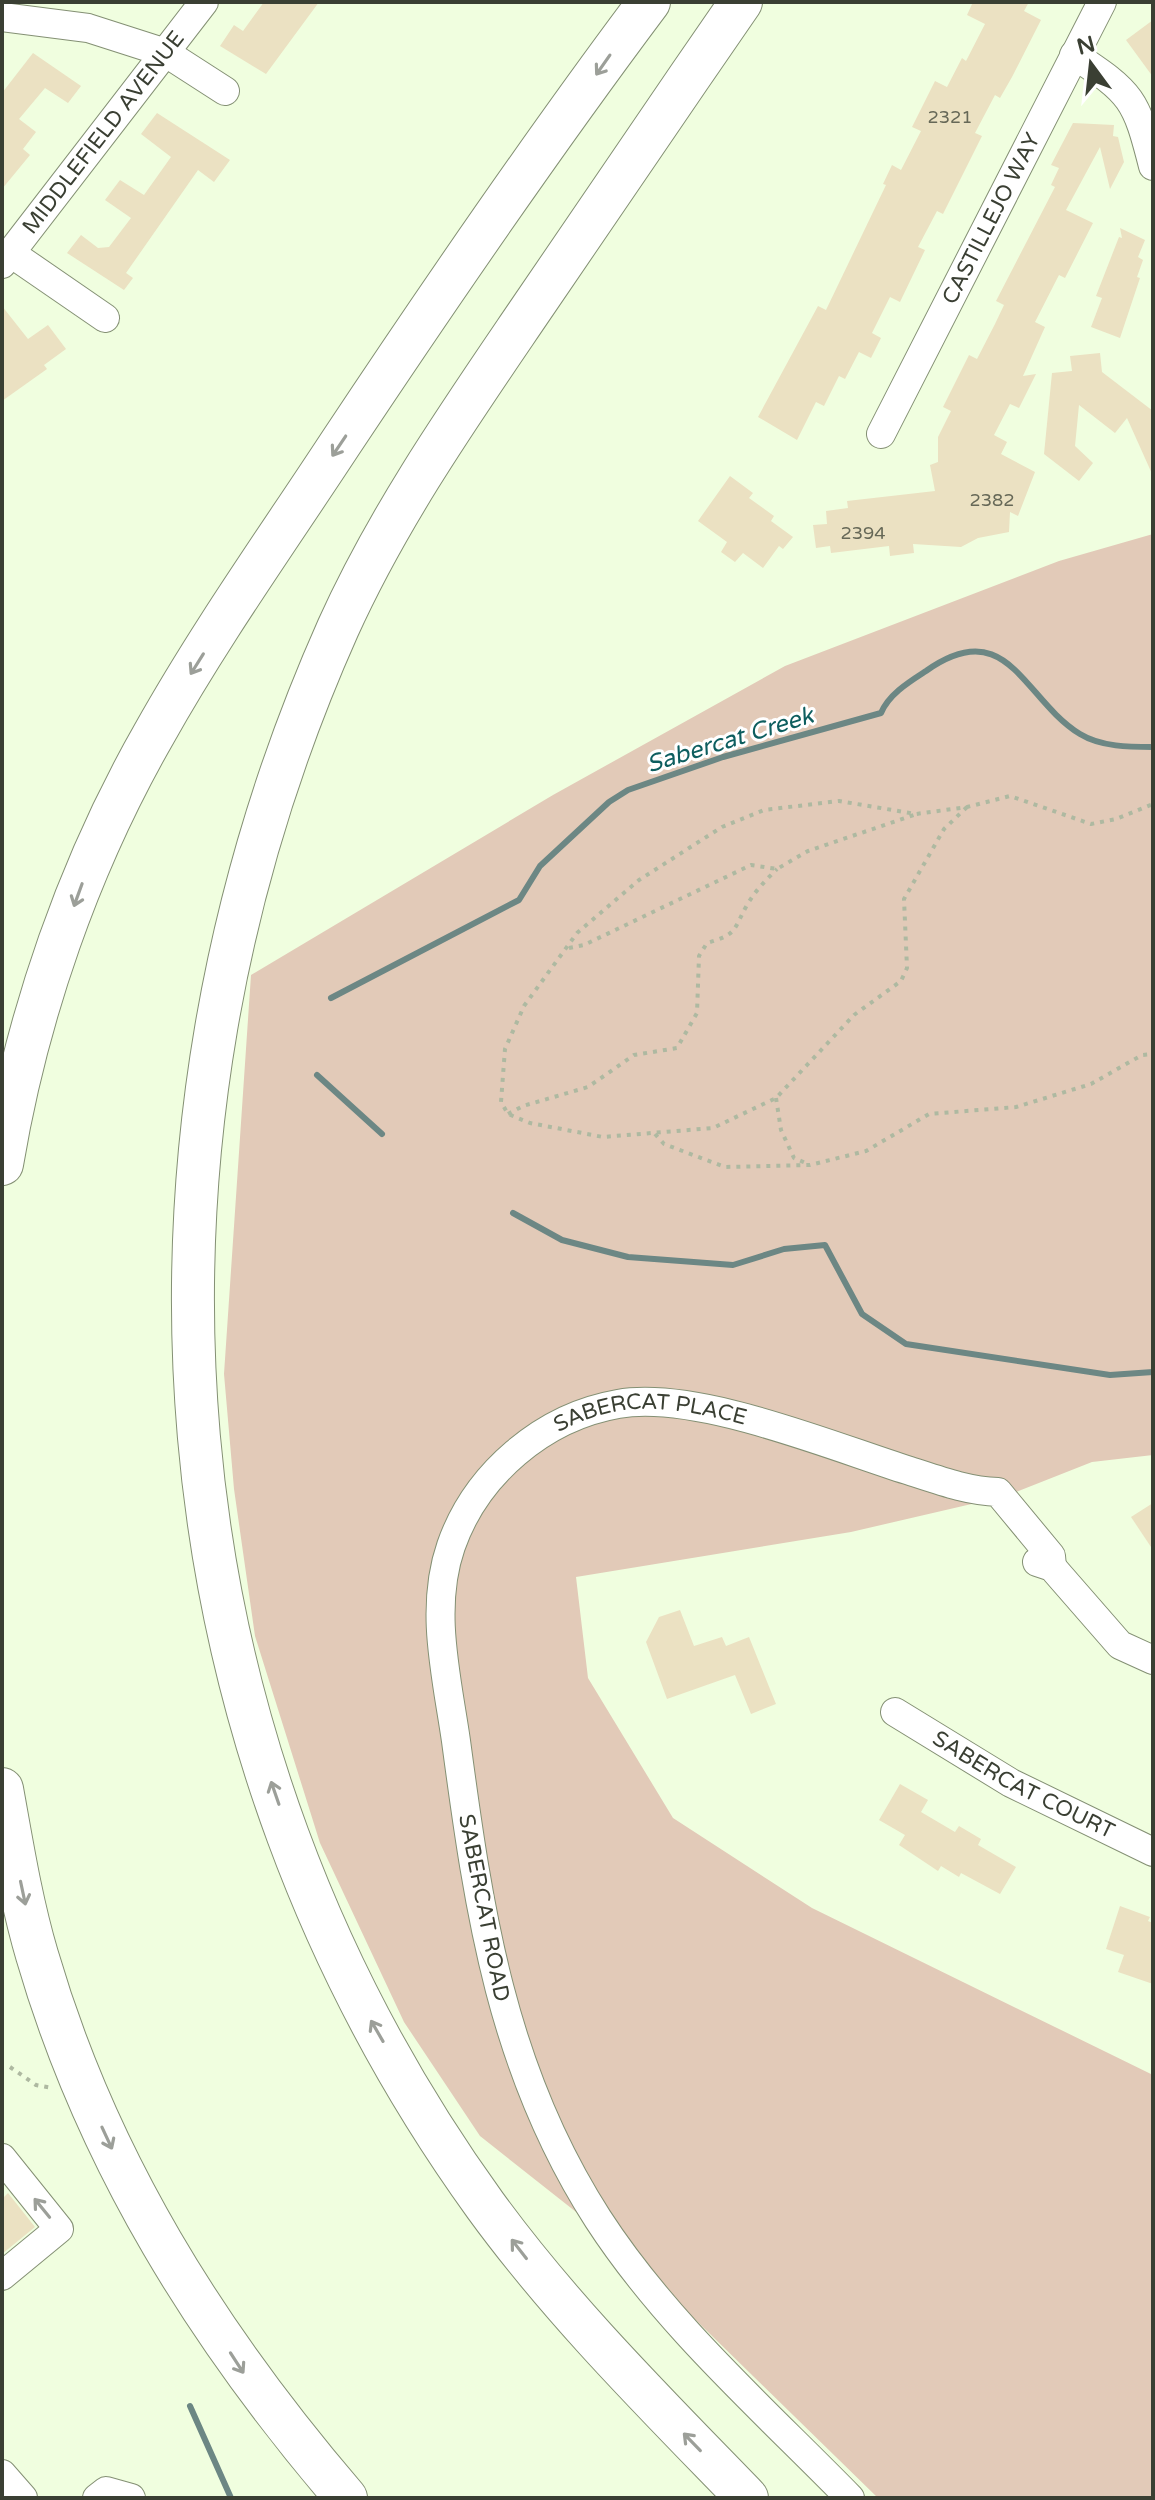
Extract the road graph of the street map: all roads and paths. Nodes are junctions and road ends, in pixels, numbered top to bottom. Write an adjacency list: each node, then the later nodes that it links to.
1 (204, 2): 7 (street, MIDDLEFIELD AVENUE)
2 (612, 2): 13 (highway)
3 (649, 2): 13 (highway, one-way to 13)
4 (741, 2): 40 (highway, one-way to 4)
5 (1102, 2): 8 (street, CASTILLEJO WAY)
6 (2, 17): 7 (street)
7 (166, 53): 9 (street); 11 (street, MIDDLEFIELD AVENUE)
8 (1074, 55): 10 (street); 14 (street, CASTILLEJO WAY)
9 (225, 91)
10 (1153, 166)
11 (7, 259): 12 (street)
12 (105, 318)
13 (382, 381): 24 (highway, one-way to 24)
14 (881, 434)
15 (1153, 804): 16 (path)
16 (967, 807): 17 (path); 21 (path)
17 (916, 814): 18 (path); 19 (path)
18 (777, 869): 19 (path); 22 (path)
19 (567, 948): 22 (path)
20 (1153, 1054): 25 (path)
21 (776, 1098): 23 (path); 25 (path)
22 (508, 1114): 23 (path)
23 (655, 1134): 25 (path)
24 (2, 1164)
25 (810, 1165)
26 (441, 1633): 27 (street, SABERCAT PLACE); 41 (street, SABERCAT ROAD)
27 (1153, 1660)
28 (895, 1712): 30 (street, SABERCAT COURT)
29 (2, 1789): 32 (highway, one-way to 32)
30 (1153, 1852)
31 (10, 2067): 32 (path)
32 (86, 2094): 39 (highway, one-way to 39)
33 (6, 2172): 34 (street, one-way to 33)
34 (2, 2276)
35 (2, 2474): 36 (street)
36 (23, 2498)
37 (97, 2498): 38 (street)
38 (131, 2498)
39 (346, 2498)
40 (747, 2498)
41 (850, 2498)

